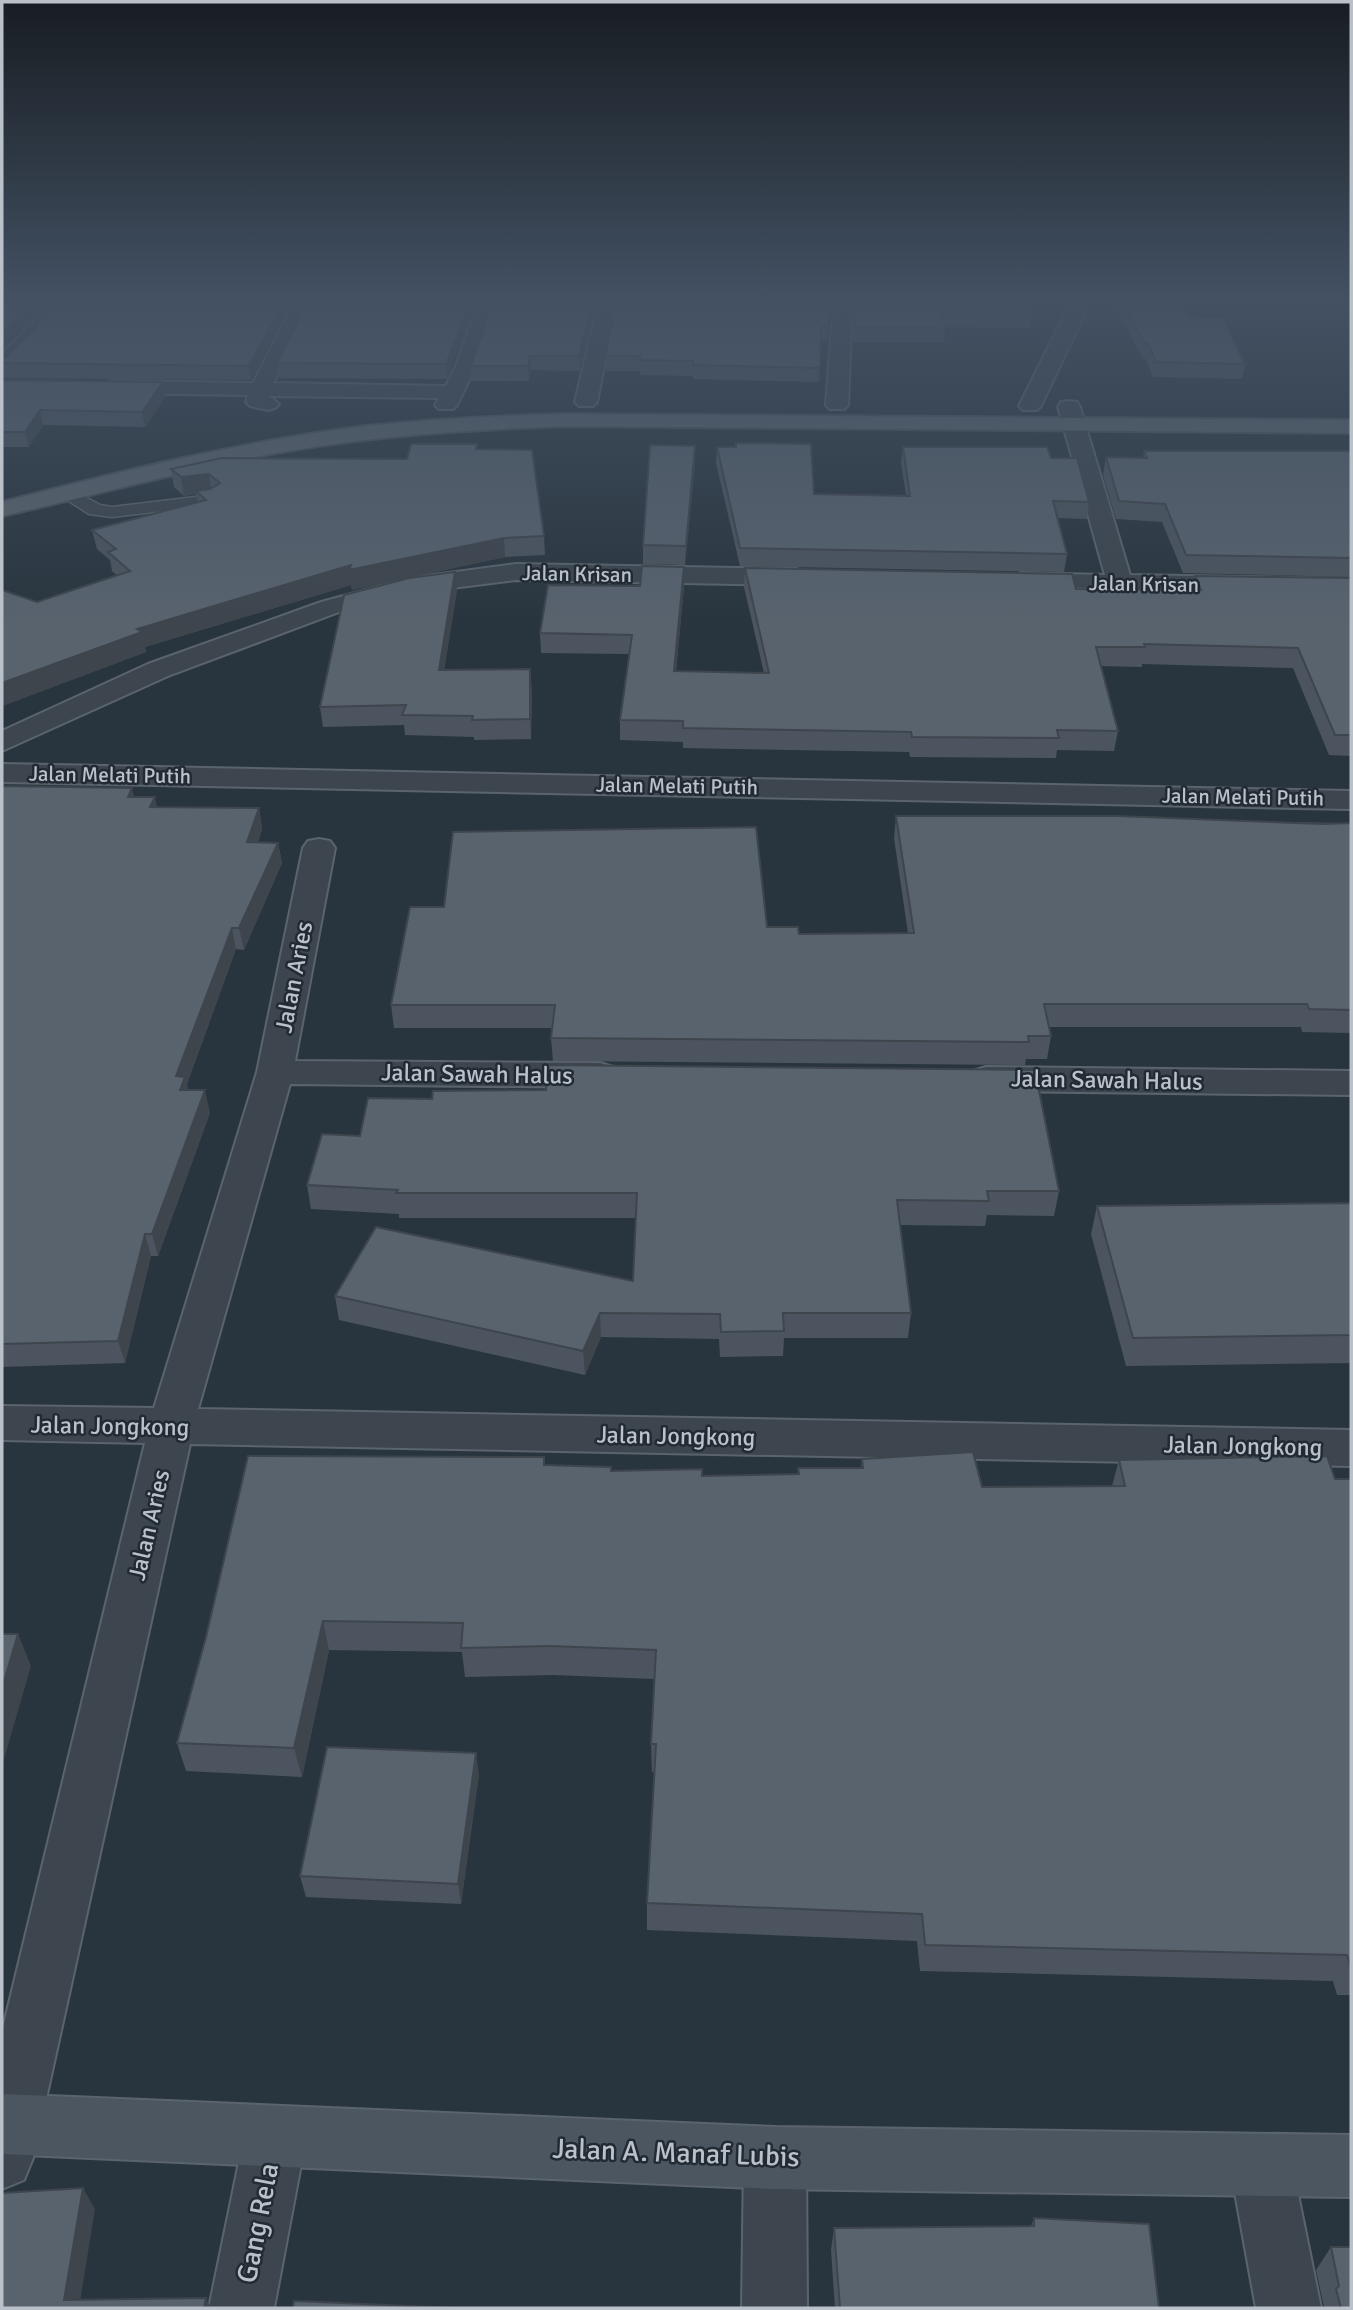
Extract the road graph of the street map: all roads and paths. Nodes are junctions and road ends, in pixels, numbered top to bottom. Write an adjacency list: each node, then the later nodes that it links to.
1 (295, 408): 5 (street)
2 (393, 408): 8 (main road)
3 (1034, 408): 6 (main road)
4 (1351, 411): 6 (main road)
5 (308, 412)
6 (1071, 416): 7 (main road); 9 (main road); 14 (street)
7 (1351, 427)
8 (186, 443)
9 (67, 492): 10 (lane); 11 (main road)
10 (212, 500)
11 (2, 509)
12 (818, 578): 16 (street, Jalan Krisan)
13 (996, 581): 14 (street, Jalan Krisan)
14 (1120, 583): 15 (street, Jalan Krisan)
15 (1351, 587)
16 (2, 742)
17 (2, 773): 18 (street, Jalan Melati Putih)
18 (1351, 800)
19 (319, 849): 20 (street, Jalan Aries)
20 (275, 1072): 21 (street, Jalan Sawah Halus); 25 (street, Jalan Aries)
21 (638, 1076)
22 (946, 1079): 23 (street, Jalan Sawah Halus)
23 (1351, 1083)
24 (2, 1423): 25 (street, Jalan Jongkong)
25 (171, 1427): 26 (street, Jalan Jongkong); 27 (street, Jalan Aries)
26 (1351, 1448)
27 (4, 2135): 28 (street, Jalan A. Manaf Lubis)
28 (275, 2138): 29 (street, Jalan A. Manaf Lubis); 32 (street, Gang Rela)
29 (775, 2158): 30 (street, Jalan A. Manaf Lubis); 33 (street)
30 (1261, 2165): 31 (street, Jalan A. Manaf Lubis); 34 (street)
31 (1351, 2166)
32 (241, 2308)
33 (774, 2308)
34 (1289, 2308)

